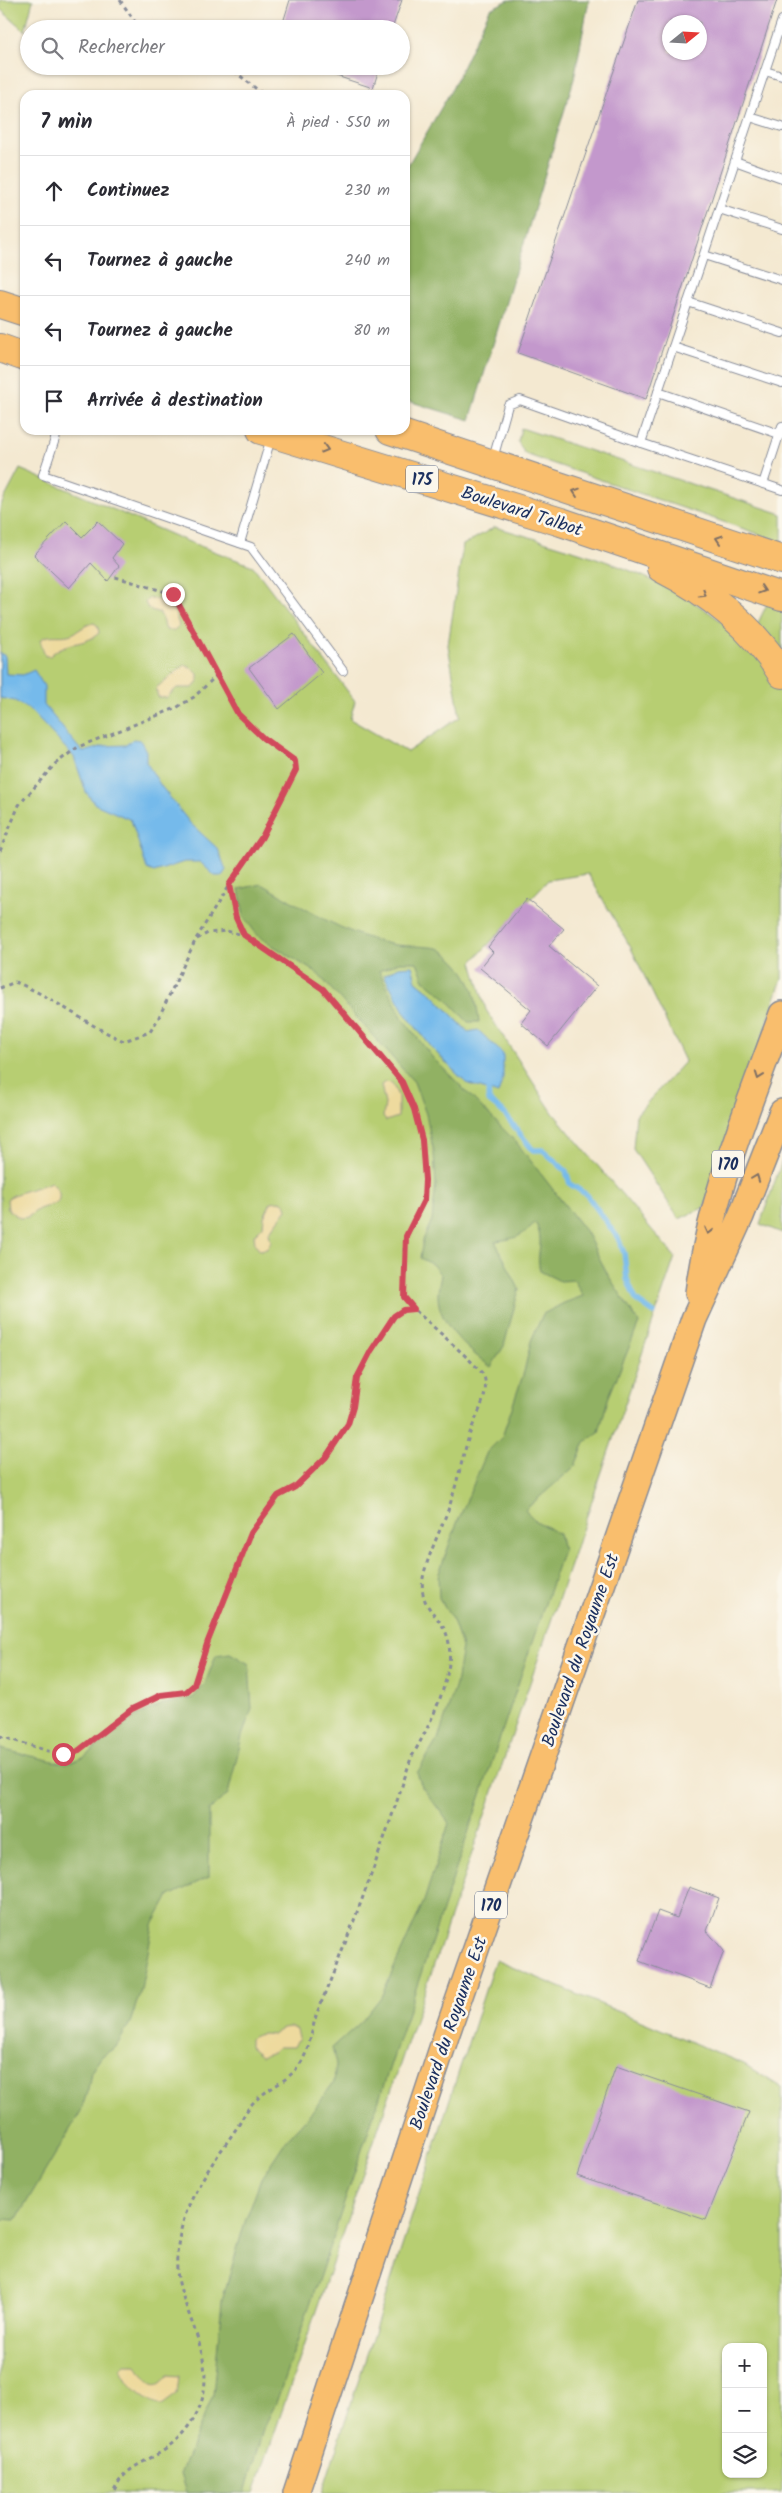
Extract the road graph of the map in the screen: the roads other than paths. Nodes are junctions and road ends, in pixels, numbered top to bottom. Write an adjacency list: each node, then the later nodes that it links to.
1 (781, 25): 2 (lane)
2 (765, 71): 3 (lane); 4 (lane)
3 (782, 76)
4 (750, 117): 5 (lane); 6 (lane)
5 (782, 127)
6 (735, 161): 7 (lane); 8 (lane)
7 (782, 178)
8 (719, 208): 9 (lane); 10 (lane)
9 (782, 229)
10 (704, 255): 11 (lane); 12 (lane)
11 (782, 280)
12 (688, 302): 15 (lane); 16 (lane)
13 (0, 304): 14 (highway)
14 (20, 310)
15 (782, 333)
16 (673, 347): 19 (lane); 20 (lane)
17 (0, 348): 18 (highway)
18 (20, 355)
19 (782, 383)
20 (658, 392): 21 (lane); 26 (lane)
21 (781, 431): 28 (lane)
22 (56, 435): 31 (lane)
23 (268, 435): 31 (lane)
24 (282, 435): 30 (highway, Boulevard Talbot / 175, one-way to 30)
25 (405, 435): 27 (highway, Boulevard Talbot / 175)
26 (641, 443): 27 (lane); 28 (lane)
27 (491, 464): 32 (highway, Boulevard Talbot / 175, one-way to 27)
28 (763, 484): 29 (lane)
29 (782, 490)
30 (583, 530): 33 (highway, Boulevard Talbot / 175, one-way to 33); 35 (highway, one-way to 35)
31 (240, 543): 34 (lane)
32 (782, 560)
33 (782, 596)
34 (343, 671)
35 (782, 674)
36 (782, 1014): 38 (main road, Boulevard du Royaume Est / 170, one-way to 38)
37 (782, 1112): 38 (main road, Boulevard du Royaume Est / 170, one-way to 37)
38 (694, 1319): 39 (main road, Boulevard du Royaume Est / 170)
39 (296, 2493)

